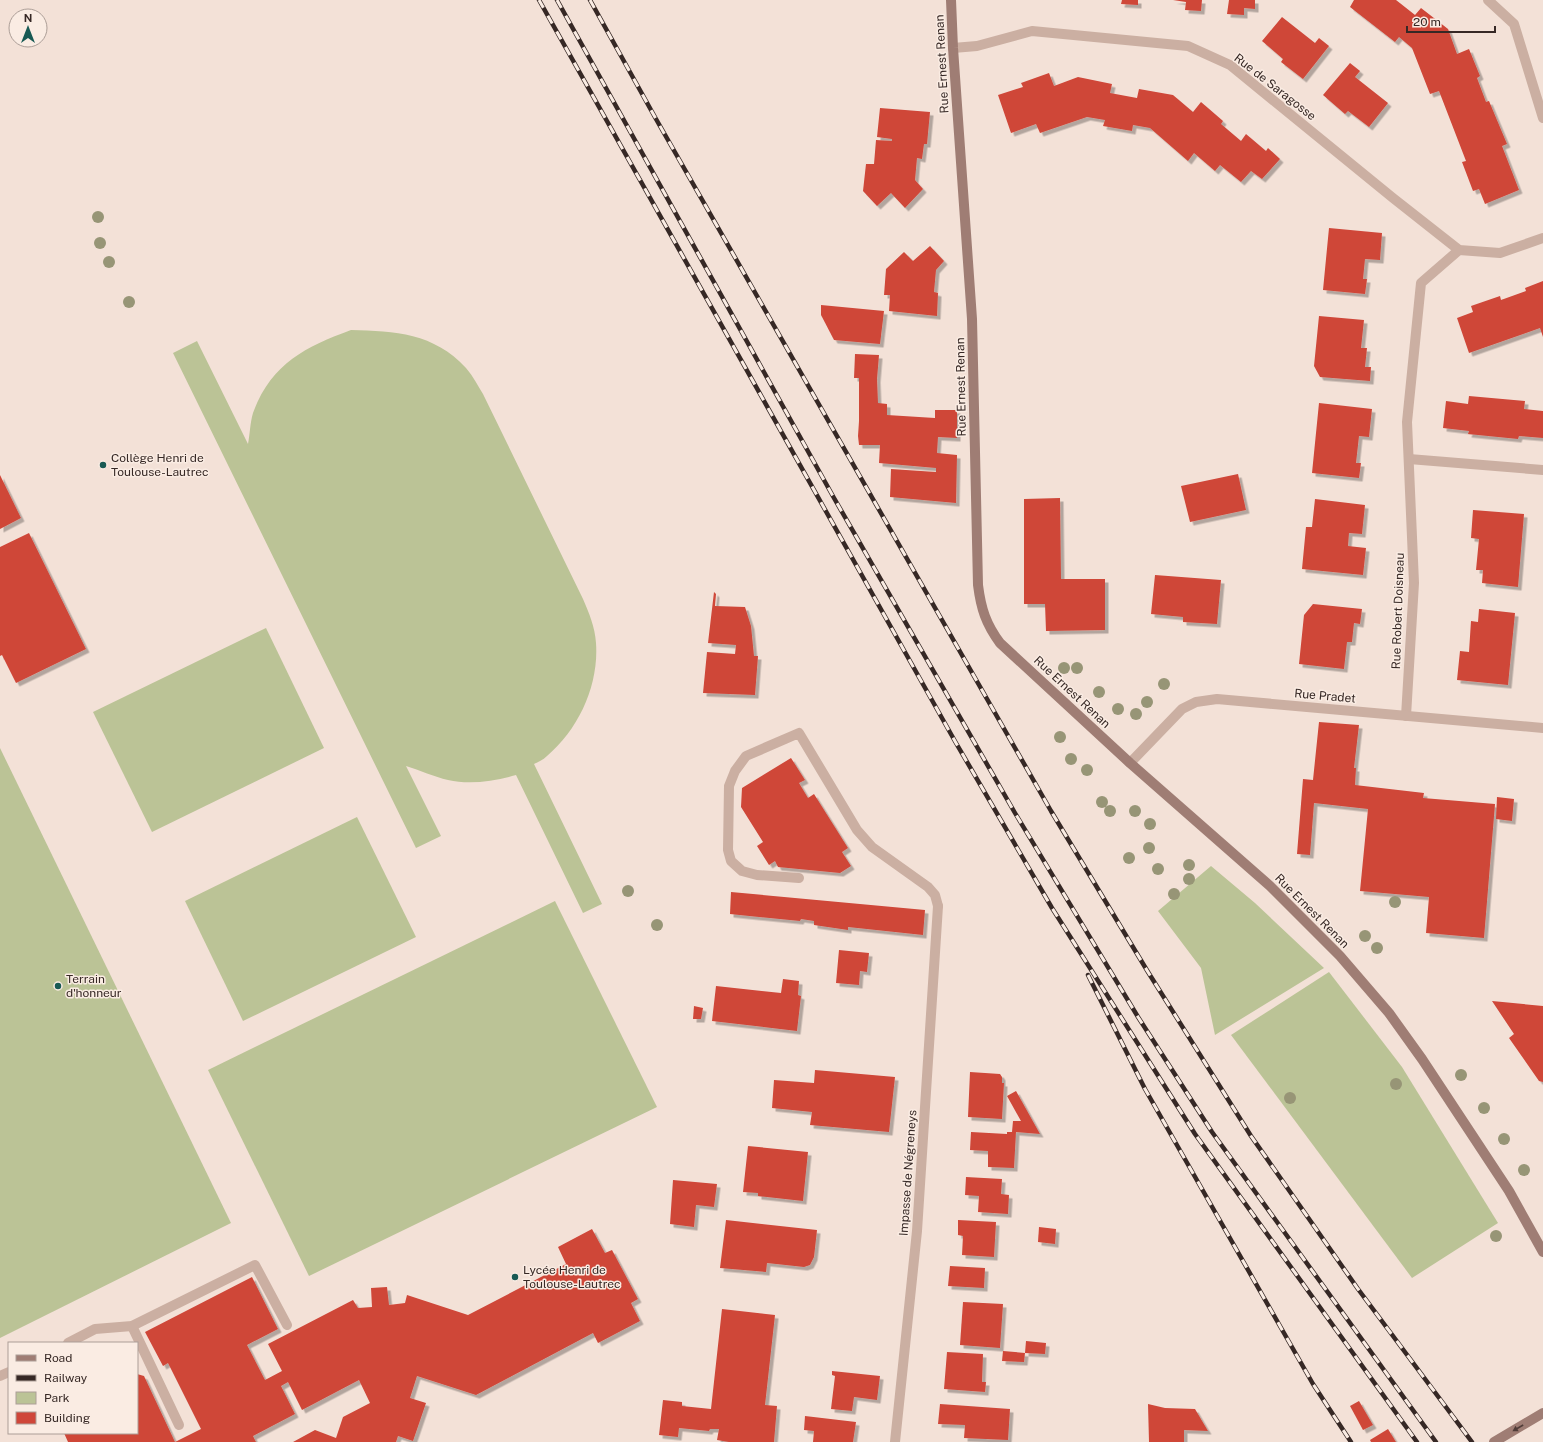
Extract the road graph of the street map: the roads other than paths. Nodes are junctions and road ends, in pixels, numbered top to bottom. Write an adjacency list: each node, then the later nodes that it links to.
1 (951, 0): 3 (street, Rue Ernest Renan)
2 (1488, 0): 4 (street)
3 (953, 48): 6 (street, Rue de Saragosse); 11 (street, Rue Ernest Renan)
4 (1543, 118)
5 (1543, 238): 6 (street)
6 (1459, 250): 7 (street, Rue Robert Doisneau)
7 (1409, 459): 8 (street); 9 (street, Rue Robert Doisneau)
8 (1543, 470)
9 (1406, 716): 10 (street, Rue Pradet); 11 (street, Rue Pradet)
10 (1543, 728)
11 (1130, 763): 13 (street, Rue Ernest Renan)
12 (799, 878): 19 (street, Impasse de Négreneys)
13 (1543, 1252)
14 (132, 1326): 15 (street); 16 (street); 18 (street)
15 (287, 1326)
16 (70, 1342)
17 (1543, 1414): 20 (street, one-way to 20)
18 (179, 1425)
19 (895, 1442)
20 (1494, 1442)

